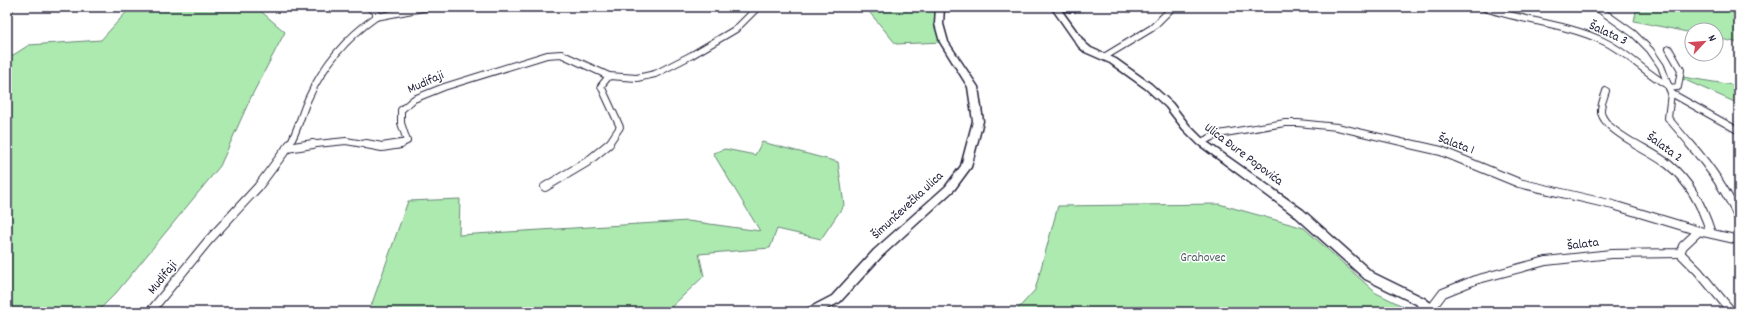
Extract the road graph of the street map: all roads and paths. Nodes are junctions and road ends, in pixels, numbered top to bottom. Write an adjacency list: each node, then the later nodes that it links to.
1 (11, 7): 13 (street)
2 (370, 7): 14 (street)
3 (428, 7): 14 (street, Mudifaji)
4 (758, 7): 18 (street)
5 (940, 7): 32 (street, Šimunčevečka ulica)
6 (1055, 7): 15 (street, Ulica Đure Popovića)
7 (1060, 7): 12 (street)
8 (1080, 7): 12 (street)
9 (1173, 7): 17 (street)
10 (1482, 7): 19 (street, Šalata 3)
11 (1596, 7): 19 (street)
12 (1072, 9): 15 (street)
13 (7, 12)
14 (376, 17): 23 (street, Mudifaji)
15 (1063, 18): 17 (street, Ulica Đure Popovića)
16 (1669, 49): 19 (street)
17 (1104, 57): 22 (street, Ulica Đure Popovića)
18 (609, 76): 23 (street, Mudifaji); 24 (street)
19 (1670, 89): 21 (street, Šalata 3); 25 (street)
20 (1606, 91): 27 (street, Šalata 2)
21 (1739, 130)
22 (1201, 142): 26 (street, Šalata 1); 30 (street, Ulica Đure Popovića)
23 (287, 148): 31 (street, Mudifaji)
24 (545, 187)
25 (1739, 219)
26 (1699, 230): 27 (street); 29 (street)
27 (1710, 233): 28 (street)
28 (1737, 238)
29 (1680, 253): 30 (street, Šalata); 33 (street)
30 (1430, 311)
31 (150, 312)
32 (811, 312)
33 (1732, 312)

